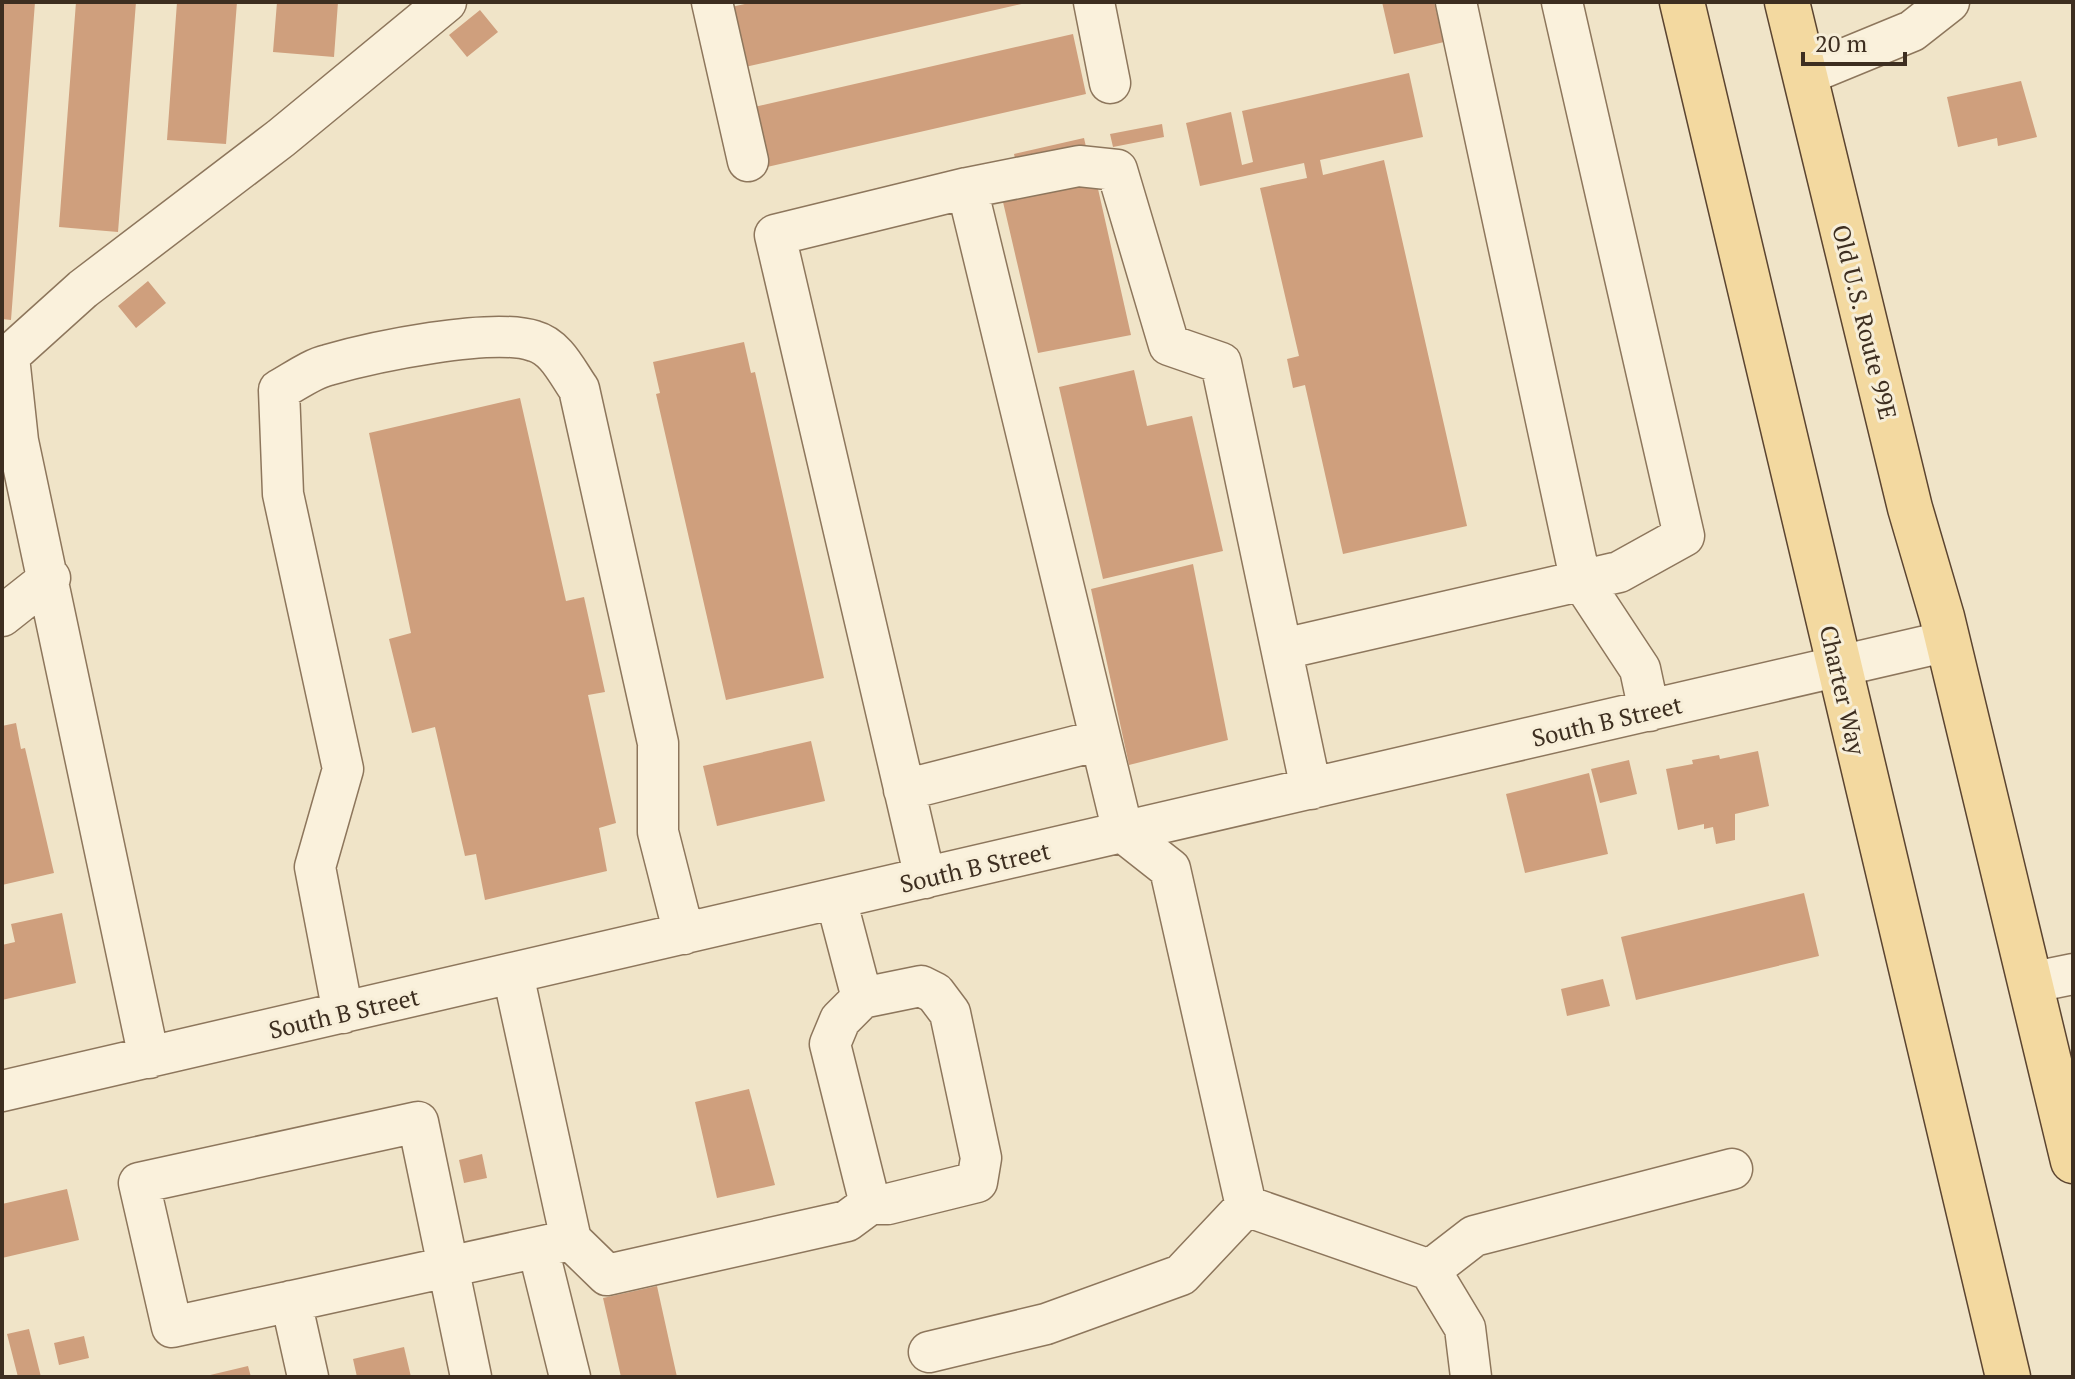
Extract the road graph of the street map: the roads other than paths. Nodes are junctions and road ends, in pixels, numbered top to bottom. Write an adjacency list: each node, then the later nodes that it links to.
1 (446, 2): 13 (street)
2 (712, 2): 11 (street)
3 (1094, 2): 10 (street)
4 (1456, 2): 15 (street)
5 (1562, 2): 15 (street)
6 (1682, 2): 19 (main road, Charter Way)
7 (1787, 2): 9 (main road, Old U.S. Route 99E)
8 (1949, 2): 9 (street)
9 (1805, 75): 17 (main road, Old U.S. Route 99E)
10 (1110, 83)
11 (748, 161)
12 (967, 188): 18 (street); 21 (street); 23 (street)
13 (5, 360): 14 (street)
14 (50, 578): 16 (street); 33 (street)
15 (1580, 578): 18 (street); 20 (street)
16 (2, 616)
17 (1948, 641): 19 (street, South B Street); 30 (main road)
18 (1283, 649): 22 (street)
19 (1837, 667): 20 (street, South B Street); 48 (main road, Charter Way)
20 (1649, 711): 22 (street, South B Street)
21 (1100, 740): 23 (street); 24 (street)
22 (1311, 789): 24 (street, South B Street)
23 (904, 790): 25 (street)
24 (1123, 832): 25 (street, South B Street); 38 (street)
25 (925, 878): 26 (street, South B Street)
26 (836, 899): 27 (street, South B Street); 31 (street)
27 (684, 934): 28 (street, South B Street); 32 (street)
28 (513, 974): 32 (street, South B Street); 39 (street)
29 (2073, 974): 30 (street)
30 (2029, 983): 35 (main road)
31 (862, 998): 37 (street); 37 (street)
32 (343, 1013): 33 (street, South B Street)
33 (149, 1058): 34 (street, South B Street)
34 (2, 1091)
35 (2073, 1161)
36 (1732, 1169): 41 (street)
37 (870, 1204): 39 (street)
38 (1246, 1206): 41 (street); 43 (street)
39 (554, 1244): 40 (street); 46 (street)
40 (447, 1267): 42 (street); 42 (street); 45 (street)
41 (1430, 1270): 47 (street)
42 (291, 1301): 44 (street)
43 (929, 1352)
44 (308, 1377)
45 (471, 1377)
46 (570, 1377)
47 (1471, 1377)
48 (2008, 1377)

